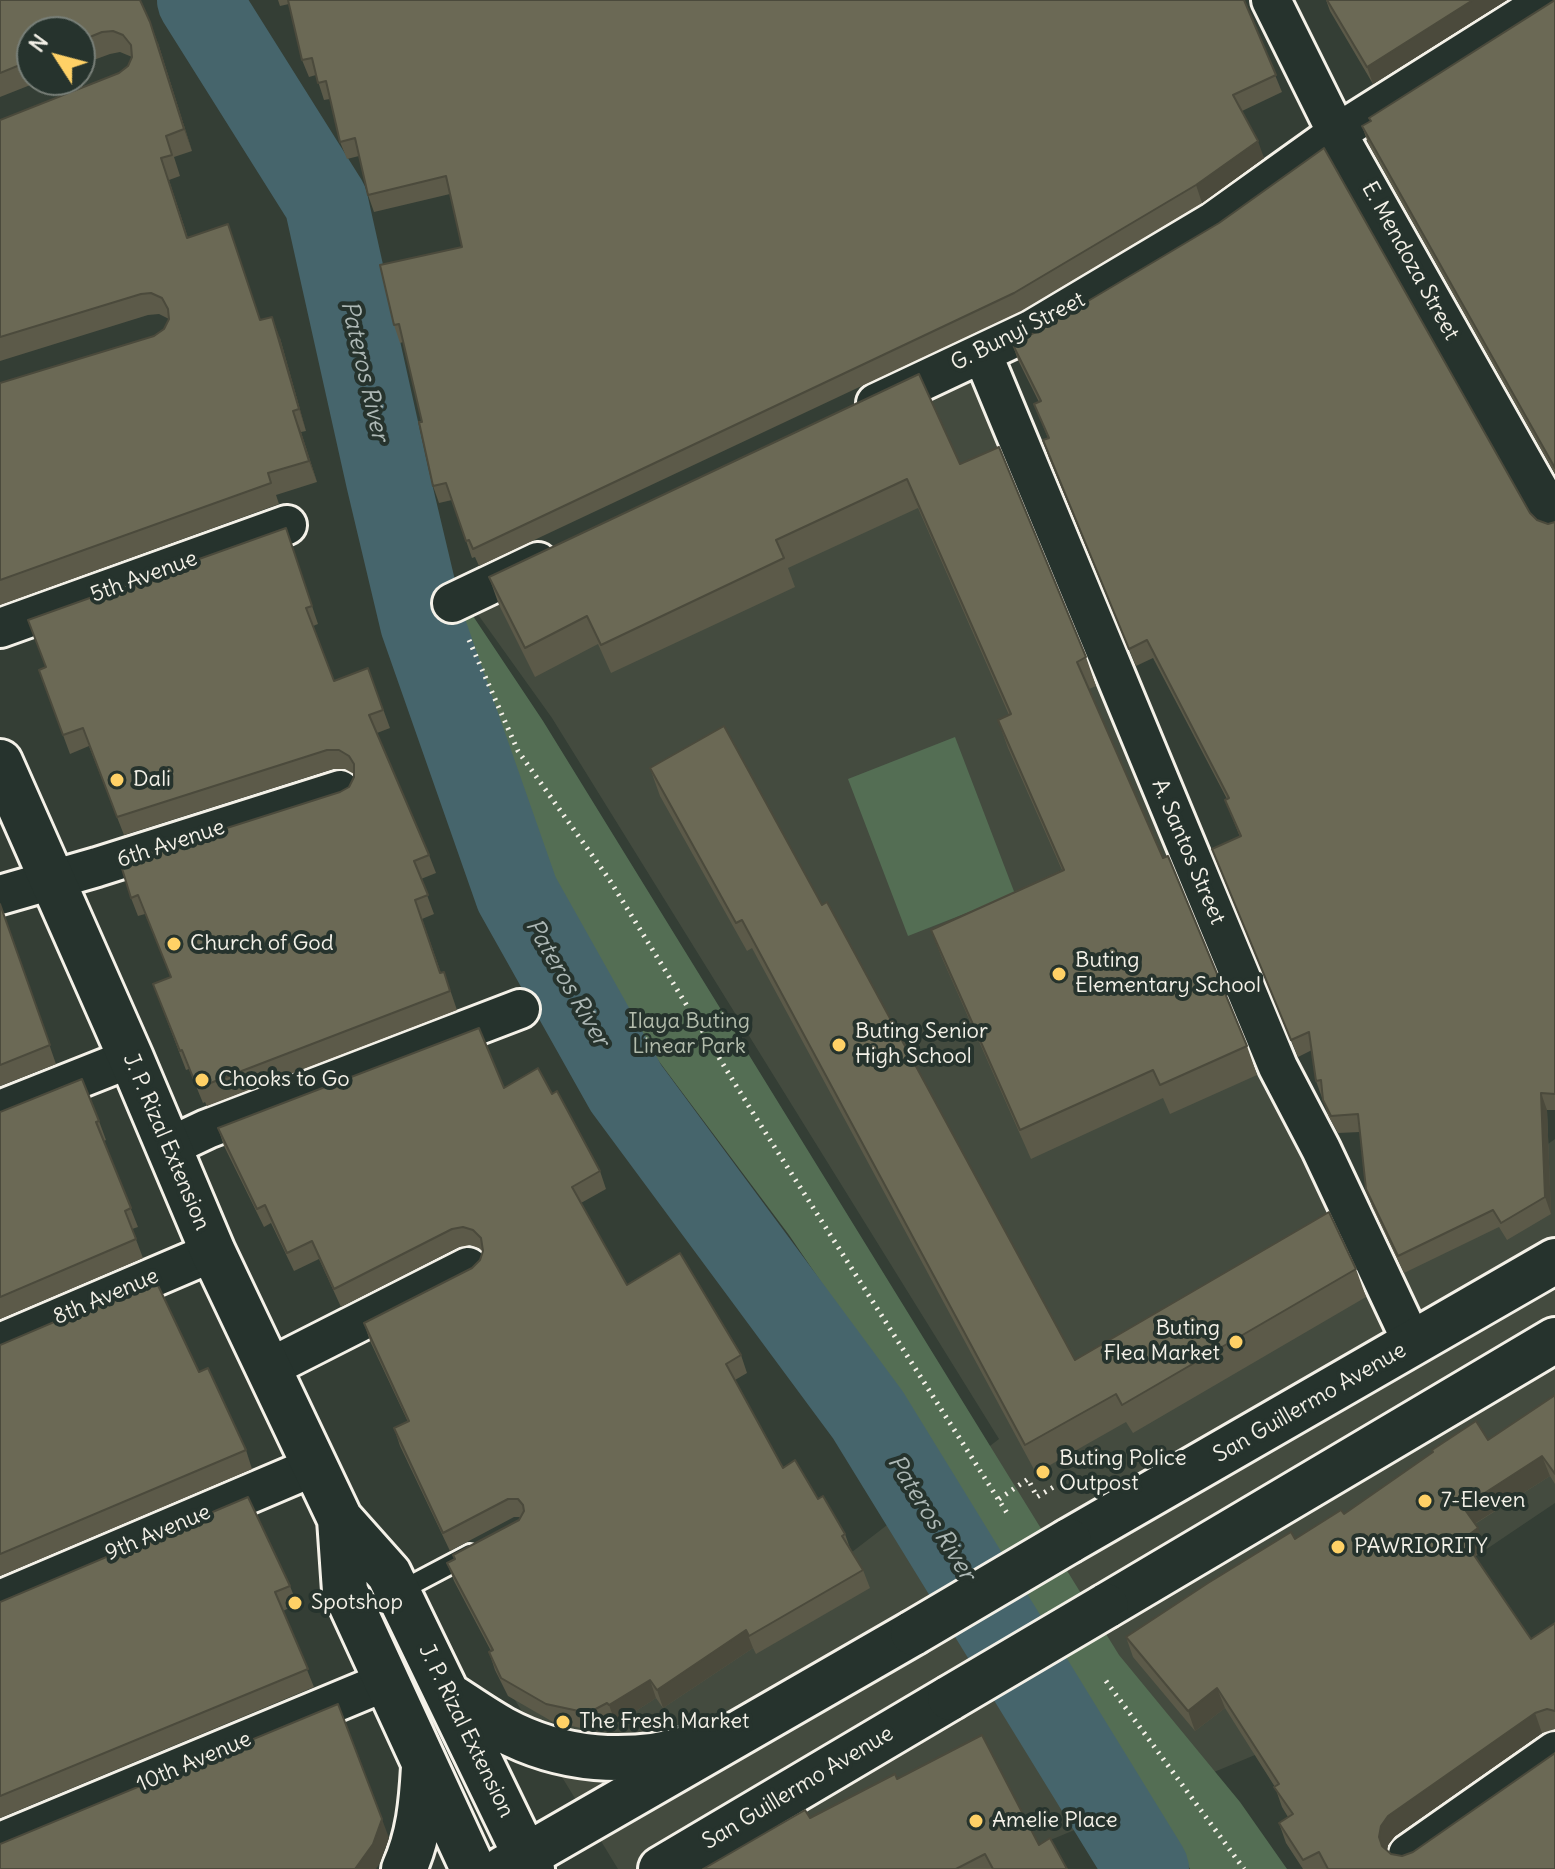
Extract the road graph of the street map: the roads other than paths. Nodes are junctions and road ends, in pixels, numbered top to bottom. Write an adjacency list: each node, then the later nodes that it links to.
1 (1271, 0): 3 (street, E. Mendoza Street)
2 (1548, 0): 3 (street, G. Bunyi Street)
3 (1337, 133): 4 (street, G. Bunyi Street); 6 (street, E. Mendoza Street)
4 (982, 353): 5 (street, G. Bunyi Street); 24 (street, A. Santos Street)
5 (839, 420)
6 (1555, 519)
7 (287, 525): 10 (street, 5th Avenue)
8 (567, 549): 9 (street)
9 (452, 603)
10 (0, 628)
11 (0, 762): 13 (main road, J. P. Rizal Extension)
12 (340, 790): 13 (street, 6th Avenue)
13 (51, 881): 14 (street, 6th Avenue); 16 (main road, J. P. Rizal Extension)
14 (0, 895)
15 (520, 1009): 18 (street)
16 (131, 1058): 17 (street); 18 (main road, J. P. Rizal Extension)
17 (0, 1110)
18 (169, 1147): 19 (main road, J. P. Rizal Extension)
19 (213, 1252): 23 (street, 8th Avenue); 25 (main road, J. P. Rizal Extension)
20 (1555, 1261): 24 (main road, San Guillermo Avenue)
21 (468, 1267): 25 (street)
22 (1555, 1340): 38 (main road, San Guillermo Avenue, bridge)
23 (0, 1343)
24 (1413, 1344): 33 (main road, San Guillermo Avenue, bridge)
25 (269, 1368): 26 (main road, J. P. Rizal Extension)
26 (315, 1466): 27 (main road, J. P. Rizal Extension); 30 (street, 9th Avenue)
27 (340, 1519): 29 (main road, J. P. Rizal Extension); 31 (main road, J. P. Rizal Extension)
28 (491, 1542): 29 (lane)
29 (398, 1592): 32 (main road, J. P. Rizal Extension)
30 (0, 1600)
31 (387, 1681): 35 (main road, J. P. Rizal Extension); 36 (street, 10th Avenue)
32 (450, 1696): 33 (main road); 39 (main road, J. P. Rizal Extension)
33 (738, 1735): 39 (main road, San Guillermo Avenue)
34 (1555, 1751): 37 (street)
35 (424, 1765): 40 (main road); 41 (main road, J. P. Rizal Extension)
36 (0, 1842)
37 (1408, 1854)
38 (679, 1862)
39 (520, 1865)
40 (404, 1869)
41 (473, 1869)

